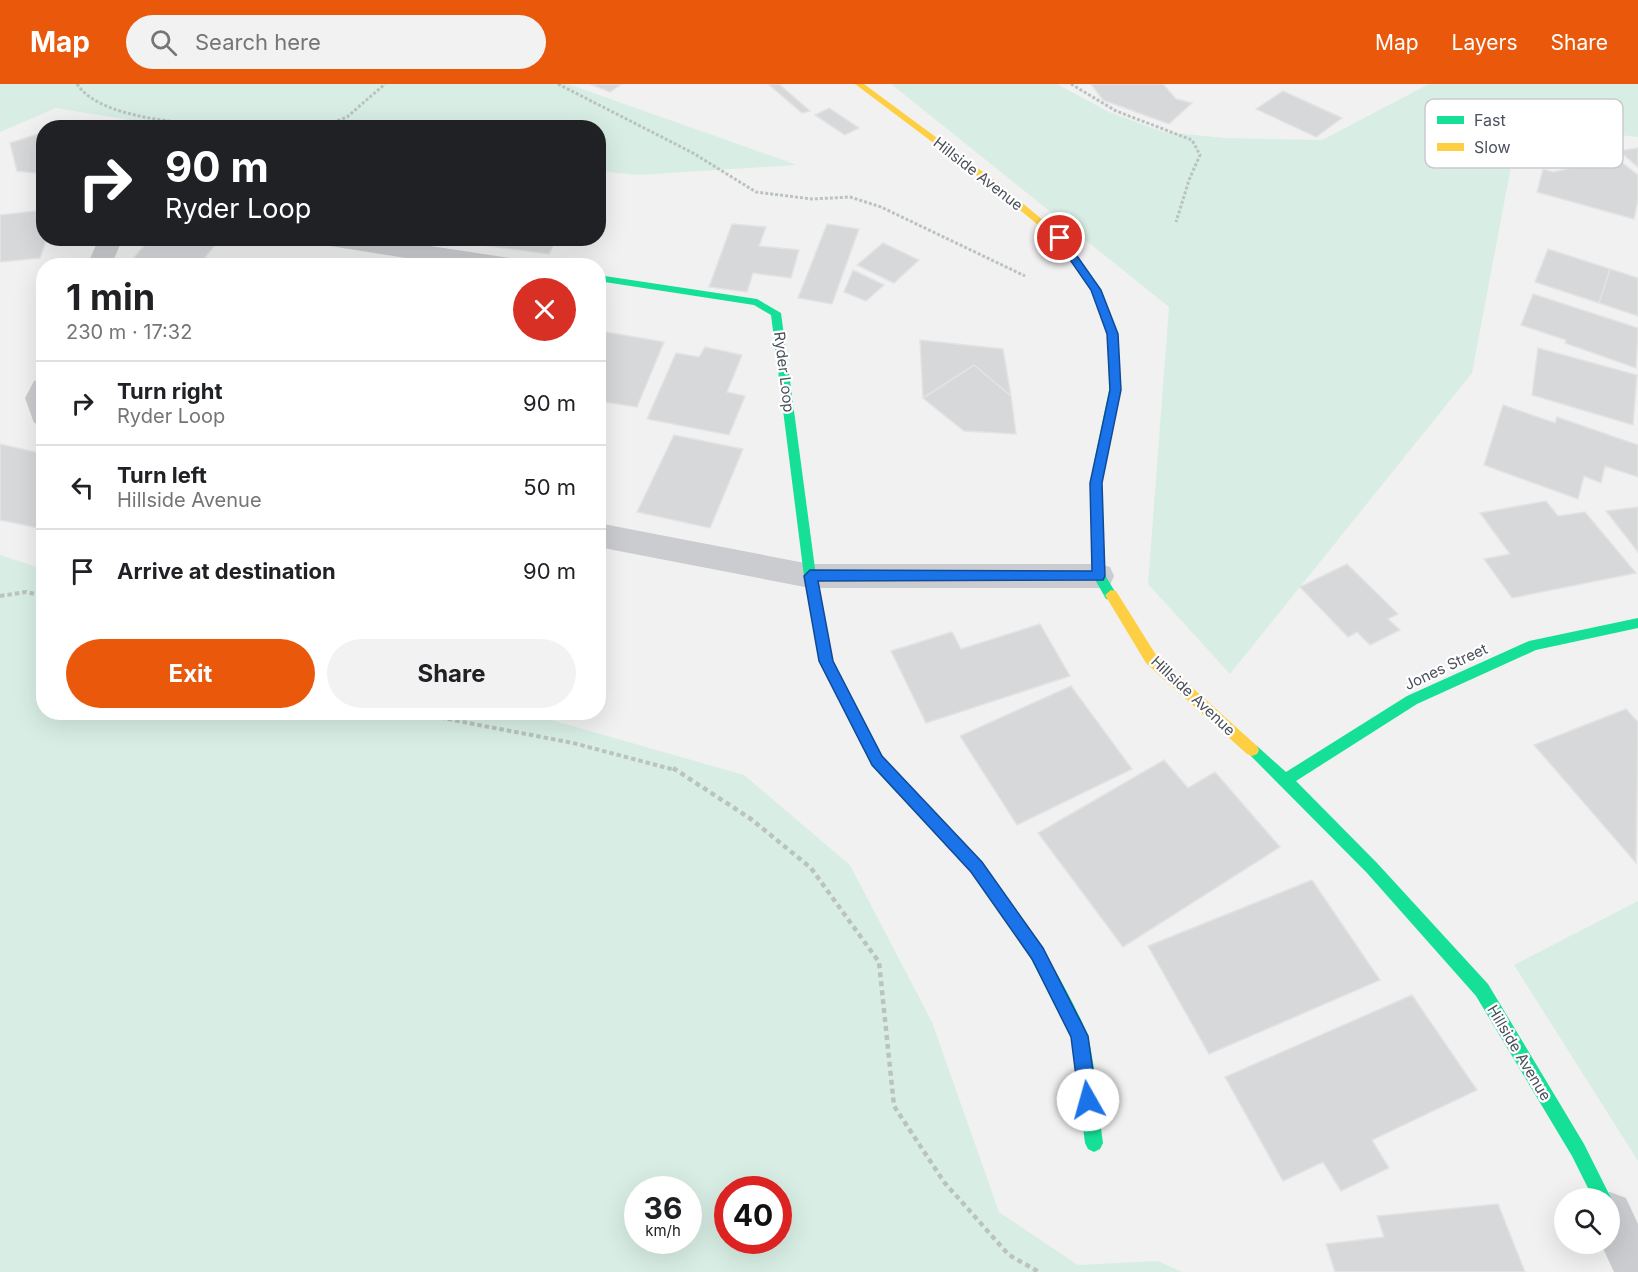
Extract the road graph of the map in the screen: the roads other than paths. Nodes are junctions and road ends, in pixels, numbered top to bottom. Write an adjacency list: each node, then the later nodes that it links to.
1 (859, 84): 7 (street, Hillside Avenue)
2 (377, 246): 3 (street)
3 (457, 258)
4 (606, 279): 6 (street, Ryder Loop)
5 (606, 538): 6 (street)
6 (810, 576): 7 (street); 10 (street)
7 (1099, 576): 9 (street, Hillside Avenue)
8 (1638, 623): 9 (street, Jones Street)
9 (1285, 780): 11 (street, Hillside Avenue)
10 (1094, 1143)
11 (1597, 1188)
12 (1620, 1235): 13 (street)
13 (1638, 1272)

